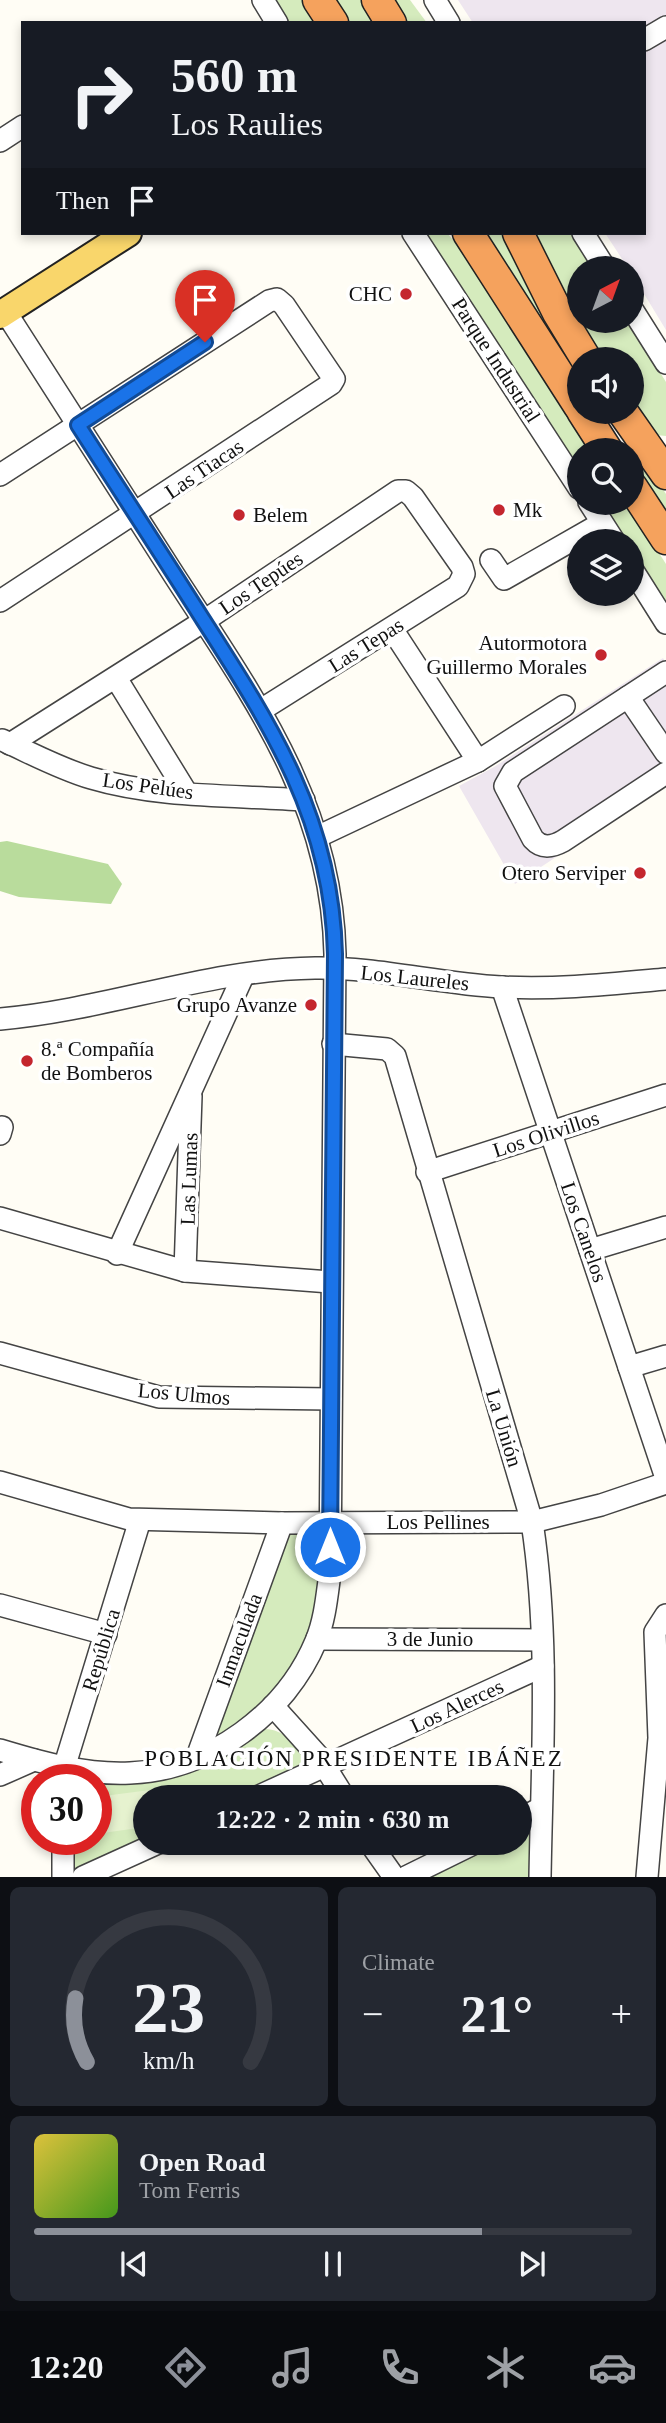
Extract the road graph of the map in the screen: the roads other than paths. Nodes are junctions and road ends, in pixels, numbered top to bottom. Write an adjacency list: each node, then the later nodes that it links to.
1 (263, 0): 5 (street)
2 (318, 0): 6 (highway)
3 (377, 0): 7 (highway)
4 (435, 0): 8 (street)
5 (277, 21)
6 (331, 21)
7 (390, 21)
8 (448, 21)
9 (666, 27): 10 (street)
10 (646, 39)
11 (21, 127): 12 (street)
12 (0, 141)
13 (125, 235): 19 (main road)
14 (414, 235): 29 (street, Parque Industrial)
15 (469, 235): 23 (highway)
16 (519, 235): 21 (highway)
17 (584, 235): 18 (street)
18 (598, 256)
19 (3, 313): 26 (street)
20 (644, 328): 22 (street)
21 (579, 347)
22 (666, 363)
23 (567, 388)
24 (594, 424): 27 (highway)
25 (631, 424): 28 (highway)
26 (78, 425): 30 (street); 33 (street); 33 (street, Las Tiacas)
27 (609, 438)
28 (655, 461)
29 (567, 470)
30 (0, 475)
31 (406, 491): 39 (street, Los Tepúes); 41 (street, Las Tepas)
32 (644, 505): 34 (highway)
33 (136, 514): 38 (street, Las Tiacas); 39 (street)
34 (666, 539)
35 (567, 551): 36 (street)
36 (491, 560)
37 (644, 588): 40 (street)
38 (0, 601)
39 (204, 621): 43 (street, Los Tepúes); 46 (street)
40 (666, 623)
41 (392, 629): 46 (street, Las Tepas); 49 (street)
42 (666, 672): 44 (street)
43 (116, 678): 47 (street, Los Tepúes); 51 (street)
44 (628, 696): 48 (street); 50 (street)
45 (564, 706): 49 (street)
46 (261, 710): 52 (street)
47 (5, 742): 51 (street, Los Pelúes)
48 (666, 753)
49 (478, 761): 53 (street)
50 (666, 773)
51 (186, 792): 52 (street, Los Pelúes)
52 (304, 800): 53 (street)
53 (317, 837): 54 (street)
54 (335, 970): 55 (street, Los Laureles); 57 (street, Los Laureles); 59 (street)
55 (243, 976): 58 (street, Los Laureles); 60 (street, Las Lumas)
56 (666, 979): 57 (street, Los Laureles)
57 (502, 987): 62 (street, Los Canelos)
58 (0, 1019)
59 (333, 1044): 63 (street, La Unión); 69 (street)
60 (191, 1087): 67 (street, Las Lumas); 68 (street, Las Lumas)
61 (666, 1096): 62 (street, Los Olivillos)
62 (550, 1132): 63 (street, Los Olivillos); 66 (street, Los Canelos)
63 (427, 1172): 78 (street, La Unión)
64 (0, 1218): 67 (street)
65 (666, 1227): 66 (street)
66 (590, 1250): 72 (street, Los Canelos)
67 (117, 1254): 68 (street)
68 (185, 1271): 69 (street)
69 (331, 1282): 73 (street)
70 (0, 1353): 73 (street, Los Ulmos)
71 (666, 1356): 72 (street)
72 (629, 1367): 74 (street, Los Canelos)
73 (331, 1399): 77 (street)
74 (666, 1480): 78 (street, Los Pellines)
75 (0, 1482): 76 (street, Los Pellines)
76 (140, 1520): 79 (street, Los Pellines); 82 (street, República)
77 (330, 1521): 78 (street, Los Pellines); 79 (street, Los Pellines); 83 (street)
78 (532, 1522): 84 (street, La Unión)
79 (282, 1523): 89 (street, Inmaculada)
80 (0, 1605): 82 (street)
81 (666, 1615): 87 (street)
82 (106, 1634): 92 (street, República)
83 (317, 1639): 84 (street, 3 de Junio); 86 (street)
84 (542, 1640): 85 (street, La Unión)
85 (542, 1666): 93 (street, Los Alerces); 98 (street, La Unión)
86 (273, 1706): 89 (street); 93 (street)
87 (662, 1737): 109 (street)
88 (0, 1750): 90 (street)
89 (197, 1757): 94 (street)
90 (34, 1760): 91 (street); 95 (street)
91 (43, 1764)
92 (67, 1764)
93 (325, 1766): 96 (street, Los Alerces); 97 (street)
94 (112, 1773)
95 (0, 1775)
96 (283, 1785)
97 (337, 1785)
98 (541, 1808): 99 (street); 108 (street, La Unión)
99 (532, 1813)
100 (133, 1854): 105 (street)
101 (63, 1855): 104 (street)
102 (378, 1855): 106 (street)
103 (451, 1855): 107 (street)
104 (63, 1877)
105 (83, 1877)
106 (394, 1877)
107 (406, 1877)
108 (540, 1877)
109 (647, 1877)

